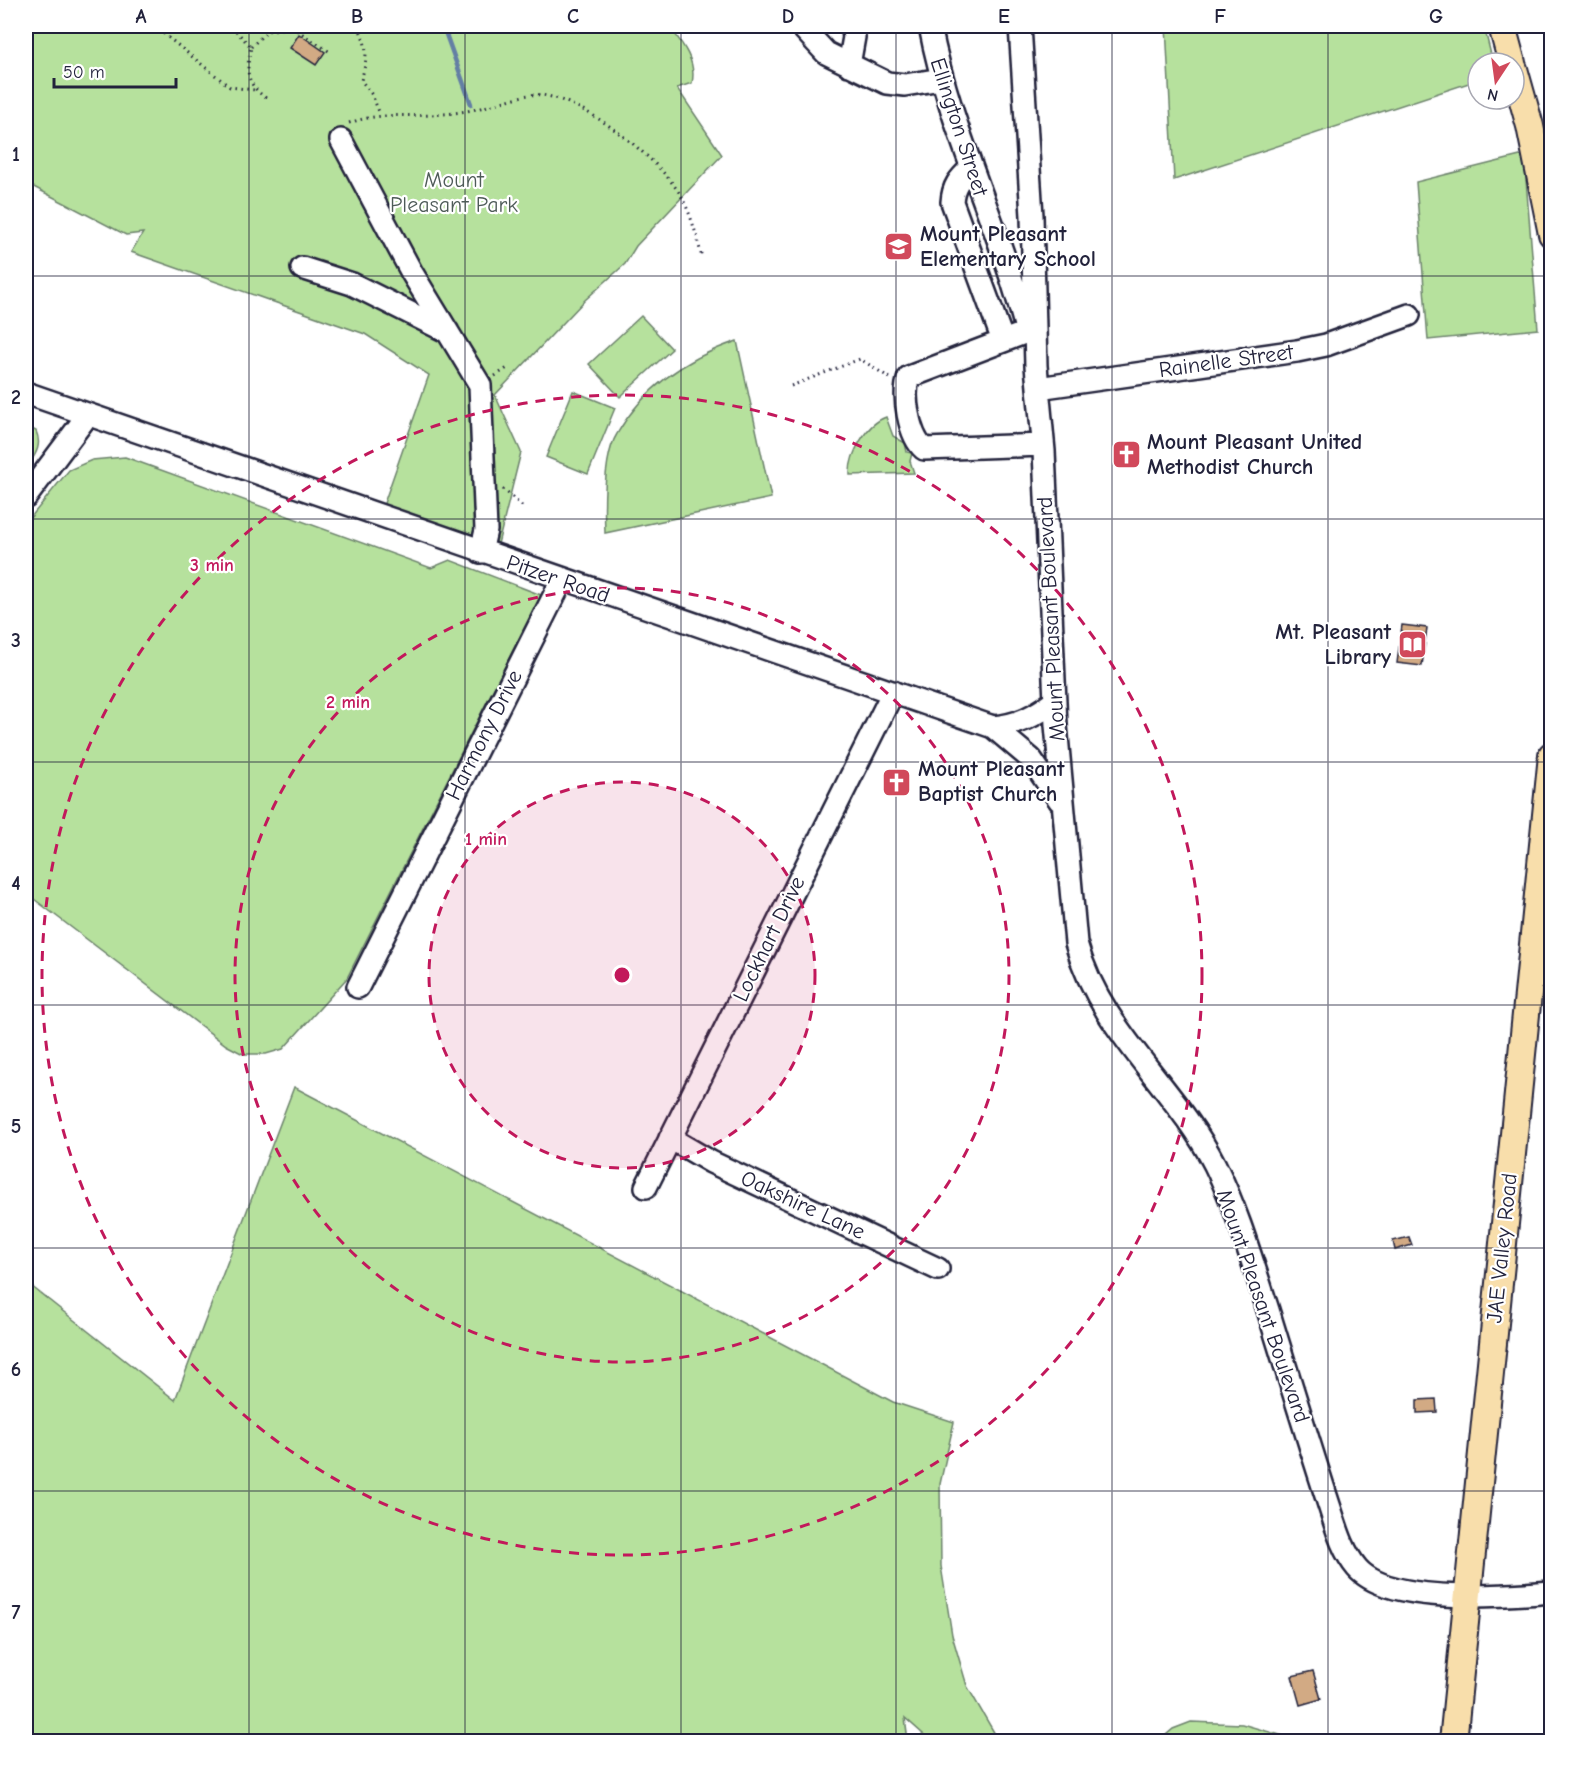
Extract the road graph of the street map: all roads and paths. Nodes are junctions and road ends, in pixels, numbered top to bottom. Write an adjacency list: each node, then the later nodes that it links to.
1 (154, 26): 14 (path)
2 (358, 26): 17 (path)
3 (801, 26): 12 (street)
4 (852, 26): 12 (street)
5 (930, 26): 13 (street, Ellington Street)
6 (1020, 26): 27 (street, Mount Pleasant Boulevard)
7 (1502, 26): 10 (main road)
8 (236, 31): 9 (path)
9 (251, 46): 11 (path); 14 (path)
10 (1509, 51)
11 (330, 52)
12 (849, 65): 13 (street)
13 (941, 79): 19 (street, Ellington Street)
14 (255, 90): 15 (path)
15 (266, 98)
16 (1526, 111): 20 (main road)
17 (380, 115): 18 (path); 21 (path)
18 (344, 132): 25 (street)
19 (971, 168): 24 (street, Ellington Street); 26 (street)
20 (1551, 234)
21 (702, 258)
22 (302, 268): 25 (street)
23 (1409, 315): 30 (street, Rainelle Street)
24 (1027, 332): 26 (street); 27 (street, Ellington Street)
25 (448, 333): 37 (street)
26 (1003, 341): 29 (street)
27 (1035, 366): 30 (street, Mount Pleasant Boulevard)
28 (791, 386): 29 (path)
29 (905, 387): 33 (street)
30 (1038, 388): 33 (street, Mount Pleasant Boulevard)
31 (26, 393): 32 (street, Pitzer Road)
32 (87, 416): 35 (street); 37 (street, Pitzer Road)
33 (1043, 445): 40 (street, Mount Pleasant Boulevard)
34 (502, 488): 36 (path)
35 (26, 497)
36 (522, 506)
37 (481, 552): 38 (street, Pitzer Road)
38 (562, 580): 39 (street, Pitzer Road); 44 (street, Harmony Drive)
39 (893, 692): 41 (street, Pitzer Road); 45 (street, Lockhart Drive)
40 (1054, 701): 41 (street); 43 (street, Mount Pleasant Boulevard)
41 (993, 727): 43 (street, Pitzer Road)
42 (1551, 755): 49 (main road, JAE Valley Road)
43 (1062, 804): 49 (street, Mount Pleasant Boulevard)
44 (358, 987)
45 (670, 1138): 46 (street, Lockhart Drive); 47 (street, Oakshire Lane)
46 (646, 1187)
47 (938, 1269)
48 (1551, 1592): 49 (street, Mount Pleasant Boulevard)
49 (1467, 1596): 50 (main road, JAE Valley Road)
50 (1453, 1742)

